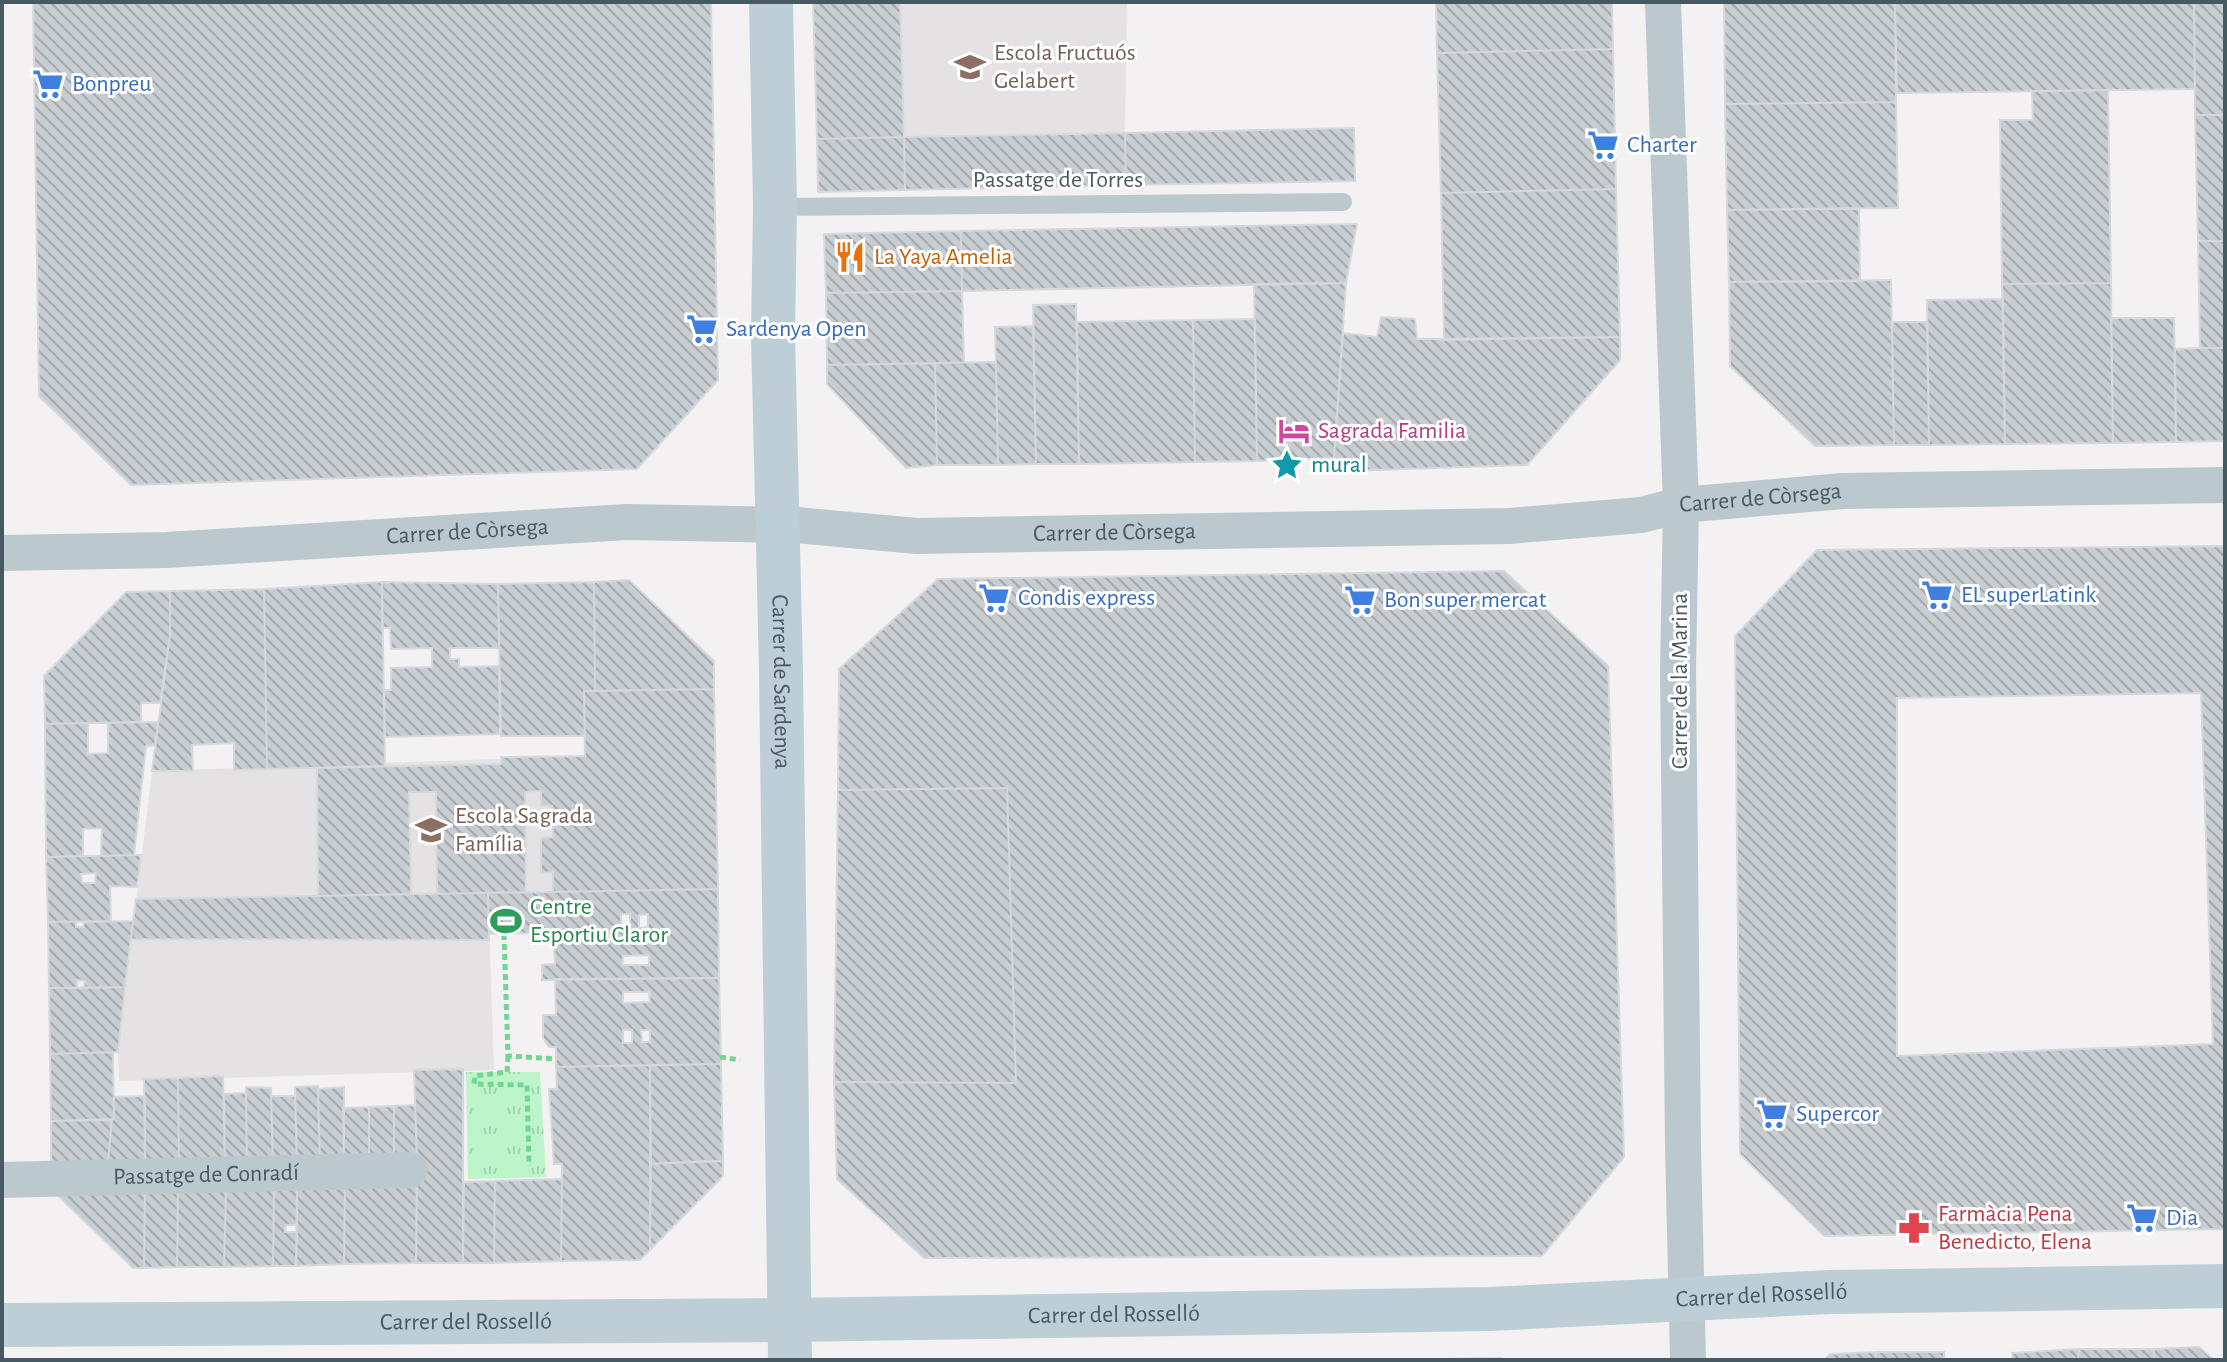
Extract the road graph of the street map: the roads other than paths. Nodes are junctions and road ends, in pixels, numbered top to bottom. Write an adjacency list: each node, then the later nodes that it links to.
1 (771, 2): 4 (main road, Carrer de Sardenya)
2 (1663, 2): 6 (street, Carrer de la Marina)
3 (1343, 202): 4 (lane, Passatge de Torres)
4 (775, 207): 7 (main road, Carrer de Sardenya)
5 (2225, 485): 6 (street, Carrer de Còrsega)
6 (1681, 505): 7 (street, Carrer de Còrsega); 12 (street, Carrer de la Marina)
7 (777, 525): 8 (street, Carrer de Còrsega); 14 (main road, Carrer de Sardenya)
8 (2, 553)
9 (410, 1170): 10 (street, Passatge de Conradí)
10 (2, 1180)
11 (2225, 1286): 12 (main road, Carrer del Rosselló)
12 (1687, 1300): 14 (main road, Carrer del Rosselló); 15 (street, Carrer de la Marina)
13 (2, 1325): 14 (main road, Carrer del Rosselló)
14 (790, 1340)
15 (1688, 1360)

